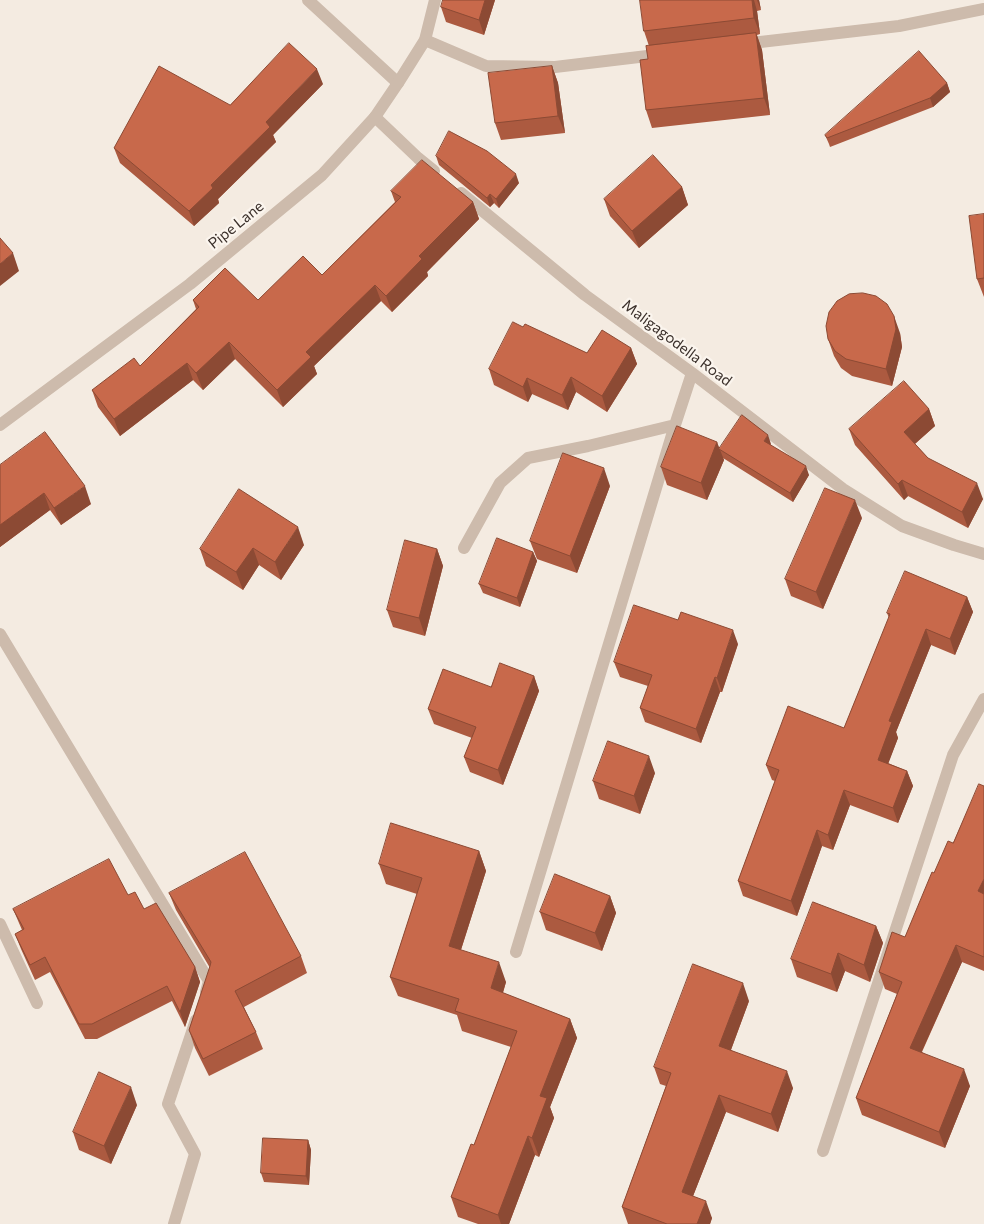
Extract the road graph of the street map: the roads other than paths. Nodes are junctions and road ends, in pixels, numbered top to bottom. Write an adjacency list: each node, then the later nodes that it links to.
1 (308, 0): 7 (street)
2 (435, 0): 4 (street, Pipe Lane)
3 (984, 9): 5 (street)
4 (425, 40): 6 (street); 7 (street, Pipe Lane)
5 (731, 46)
6 (672, 53)
7 (398, 83): 8 (street, Pipe Lane)
8 (375, 117): 9 (street, Maligagodella Road); 10 (street, Pipe Lane)
9 (692, 374): 11 (street); 13 (street, Maligagodella Road)
10 (0, 425)
11 (675, 426): 12 (street); 17 (street)
12 (464, 548)
13 (984, 554)
14 (0, 634): 20 (street)
15 (984, 699): 19 (street)
16 (0, 924): 18 (street)
17 (516, 952)
18 (37, 1003)
19 (823, 1152)
20 (174, 1224)

